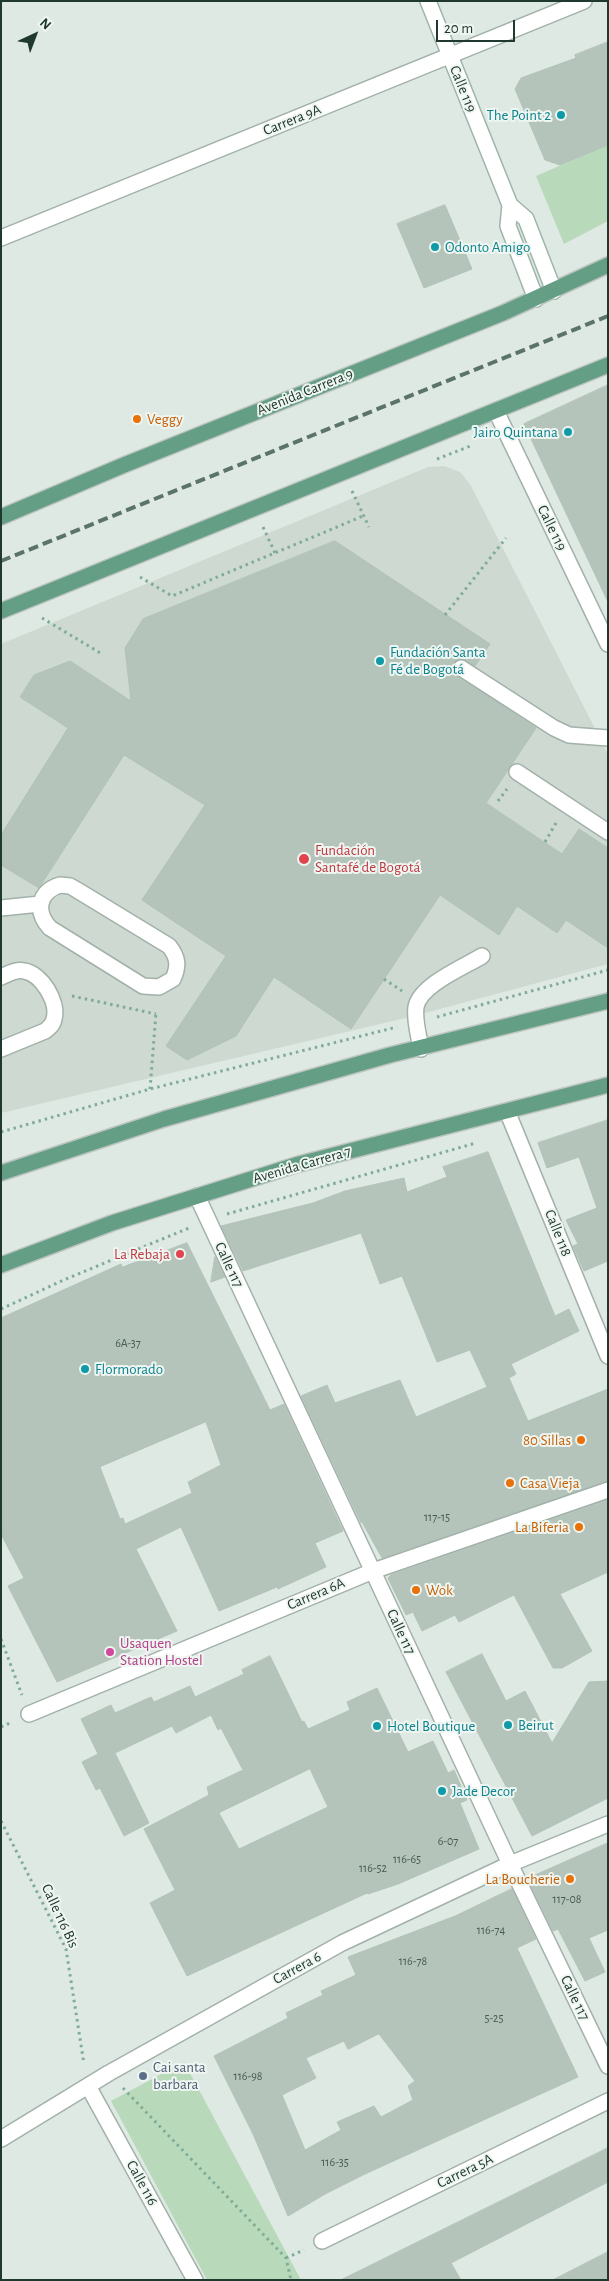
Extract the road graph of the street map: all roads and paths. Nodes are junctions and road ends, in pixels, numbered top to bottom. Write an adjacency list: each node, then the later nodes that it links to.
1 (428, 1): 3 (street, Calle 119)
2 (584, 1): 3 (street, Carrera 9A)
3 (450, 56): 4 (street, Calle 119); 5 (street, Carrera 9A)
4 (510, 205): 7 (street, Calle 119); 8 (street, Calle 119)
5 (1, 238)
6 (608, 265): 7 (main road, Avenida Carrera 9)
7 (554, 291): 8 (main road, Avenida Carrera 9)
8 (536, 299): 13 (main road, Avenida Carrera 9)
9 (608, 365): 10 (main road)
10 (496, 411): 19 (main road); 22 (street, Calle 119)
11 (352, 490): 12 (path)
12 (364, 516): 15 (path); 17 (path)
13 (1, 517)
14 (263, 527): 17 (path)
15 (369, 527)
16 (506, 538): 20 (path)
17 (275, 553): 18 (path)
18 (139, 576)
19 (1, 611)
20 (445, 614)
21 (42, 618): 23 (path)
22 (608, 644)
23 (102, 654)
24 (461, 668): 25 (street)
25 (608, 738)
26 (517, 772): 28 (street)
27 (558, 819): 29 (path)
28 (608, 832)
29 (545, 842)
30 (40, 904): 31 (street); 35 (street); 35 (street)
31 (1, 908)
32 (482, 956): 39 (street)
33 (608, 970): 39 (path)
34 (1, 977): 36 (street)
35 (159, 988): 38 (path)
36 (47, 990): 38 (path); 40 (street)
37 (608, 1001): 41 (main road)
38 (156, 1014): 43 (path)
39 (416, 1022): 41 (street); 43 (path)
40 (1, 1049)
41 (422, 1049): 47 (main road)
42 (608, 1085): 44 (main road, Avenida Carrera 7)
43 (150, 1089): 45 (path)
44 (507, 1111): 48 (main road, Avenida Carrera 7); 52 (street, Calle 118)
45 (1, 1132)
46 (478, 1142): 49 (path)
47 (1, 1173)
48 (197, 1196): 49 (street, Calle 117); 50 (main road, Avenida Carrera 7)
49 (208, 1220): 51 (path); 54 (street, Calle 117)
50 (1, 1265)
51 (1, 1310)
52 (608, 1356)
53 (608, 1490): 54 (street, Carrera 6A)
54 (373, 1571): 56 (street, Carrera 6A); 59 (street, Calle 117)
55 (1, 1640): 56 (path)
56 (29, 1714)
57 (1, 1822): 62 (path, Calle 116 Bis)
58 (608, 1824): 59 (street, Carrera 6)
59 (510, 1864): 60 (street, Calle 117); 61 (street, Carrera 6)
60 (608, 2066)
61 (109, 2073): 62 (street, Carrera 6); 67 (path)
62 (88, 2086): 64 (street, Carrera 6); 66 (street, Calle 116)
63 (608, 2101): 65 (street, Carrera 5A)
64 (1, 2139)
65 (322, 2241)
66 (195, 2280)
67 (291, 2280)

